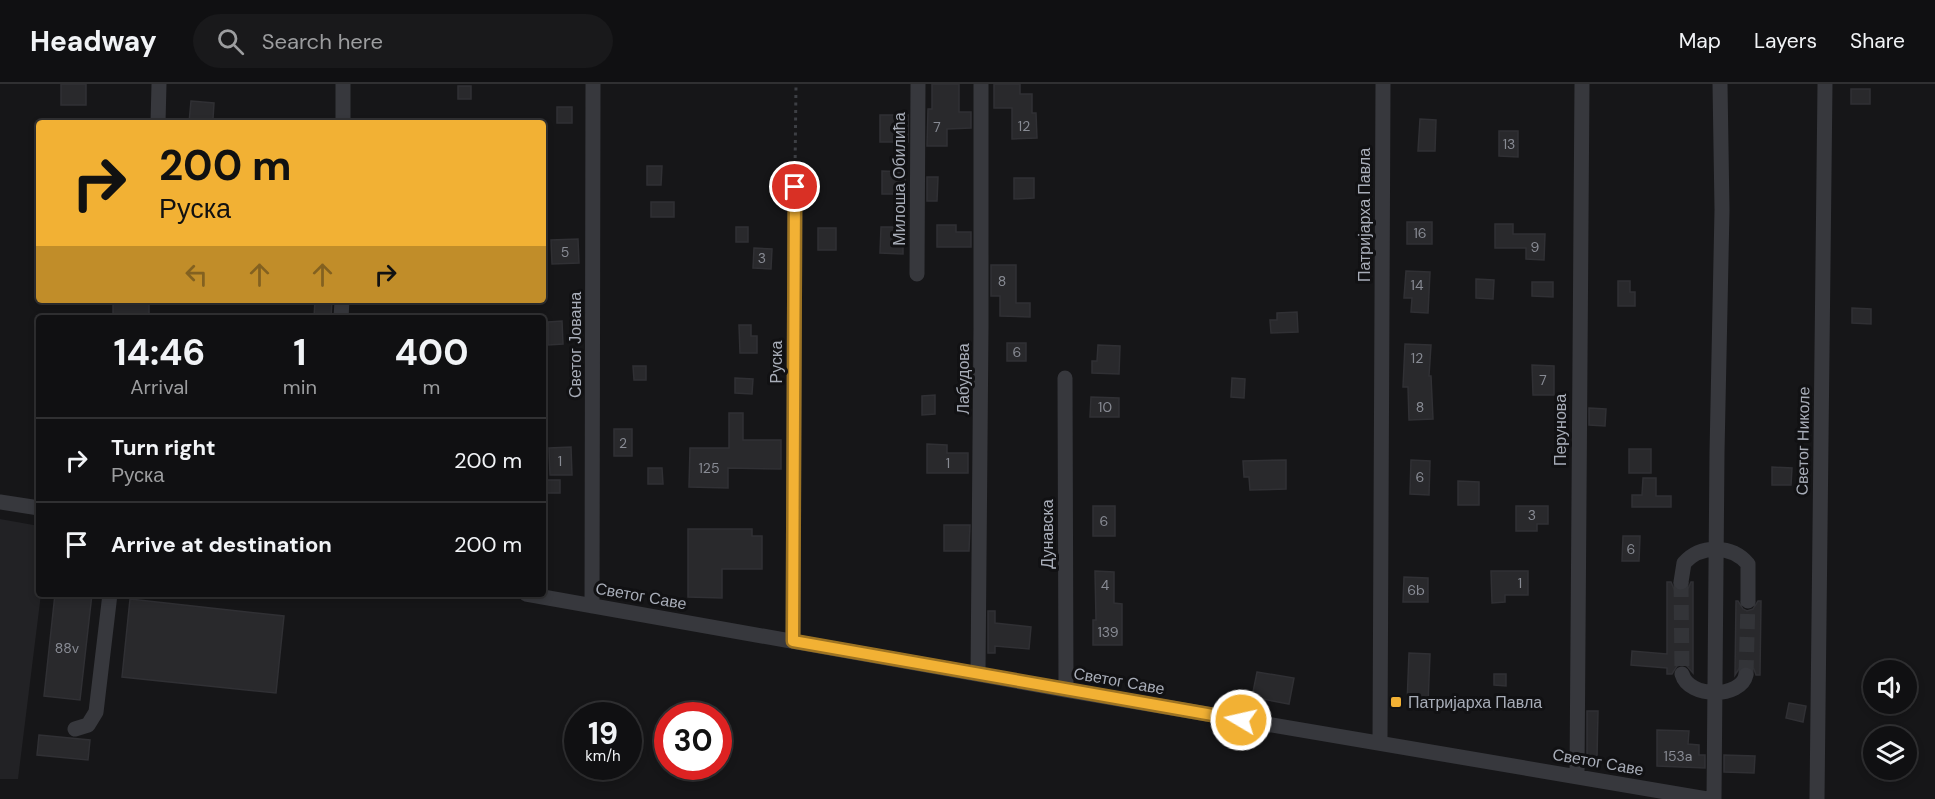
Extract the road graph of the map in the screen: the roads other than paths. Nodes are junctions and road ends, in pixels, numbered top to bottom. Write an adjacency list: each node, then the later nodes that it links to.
1 (159, 84): 10 (street)
2 (344, 84): 11 (street)
3 (593, 84): 22 (street, Светог Јована)
4 (918, 84): 13 (street, Милоша Обилића)
5 (981, 84): 24 (street, Лабудова)
6 (1383, 84): 30 (street, Патријарха Павла)
7 (1582, 84): 31 (street, Перунова)
8 (1720, 84): 17 (street)
9 (1825, 84): 34 (street, Светог Николе)
10 (159, 120)
11 (343, 120)
12 (795, 187): 23 (street, Руска)
13 (917, 274)
14 (1065, 378): 27 (street, Дунавска)
15 (0, 502): 16 (street)
16 (36, 508)
17 (1716, 549): 18 (street); 21 (street); 28 (street)
18 (1681, 582)
19 (110, 597): 29 (street)
20 (542, 597): 22 (street, Светог Саве)
21 (1748, 602)
22 (592, 606): 23 (street, Светог Саве)
23 (793, 641): 24 (street, Светог Саве)
24 (978, 674): 27 (street, Светог Саве)
25 (1682, 674): 28 (street)
26 (1746, 675): 28 (street)
27 (1066, 690): 30 (street, Светог Саве)
28 (1715, 694): 33 (street)
29 (75, 729)
30 (1380, 742): 31 (street, Светог Саве)
31 (1576, 776): 32 (street, Светог Саве)
32 (1707, 799)
33 (1714, 799)
34 (1817, 799)

